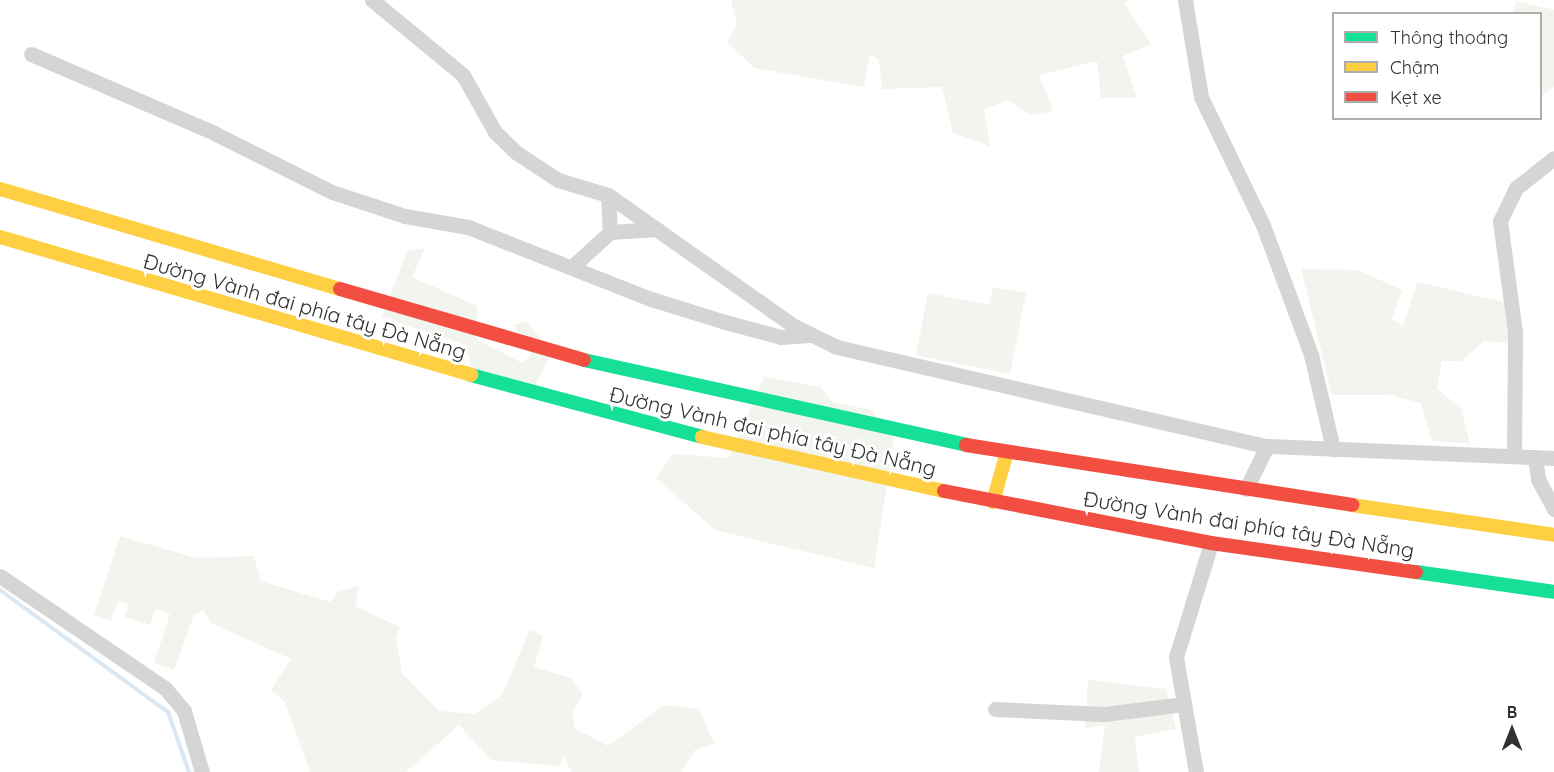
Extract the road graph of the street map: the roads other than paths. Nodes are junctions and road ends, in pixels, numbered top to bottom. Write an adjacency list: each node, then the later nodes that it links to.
1 (372, 0): 6 (street)
2 (1186, 0): 13 (street)
3 (31, 54): 10 (street)
4 (1554, 158): 15 (street)
5 (0, 189): 14 (main road, Đường Vành đai phía tây Đà Nẵng)
6 (608, 195): 7 (street); 8 (street)
7 (657, 229): 8 (street); 11 (street)
8 (610, 232): 10 (street)
9 (0, 237): 19 (main road, Đường Vành đai phía tây Đà Nẵng)
10 (573, 266): 11 (street)
11 (812, 335): 12 (street)
12 (1267, 446): 13 (street); 18 (street)
13 (1333, 449): 15 (street)
14 (1007, 452): 18 (main road, Đường Vành đai phía tây Đà Nẵng); 19 (main road)
15 (1514, 456): 16 (street)
16 (1535, 457): 17 (street); 20 (street)
17 (1554, 458)
18 (1246, 489): 21 (main road, Đường Vành đai phía tây Đà Nẵng)
19 (993, 502): 22 (main road, Đường Vành đai phía tây Đà Nẵng)
20 (1554, 509)
21 (1554, 535)
22 (1211, 543): 24 (main road, Đường Vành đai phía tây Đà Nẵng); 25 (street)
23 (0, 576): 27 (street)
24 (1554, 592)
25 (1184, 704): 26 (street); 28 (street)
26 (995, 710)
27 (202, 772)
28 (1196, 772)

